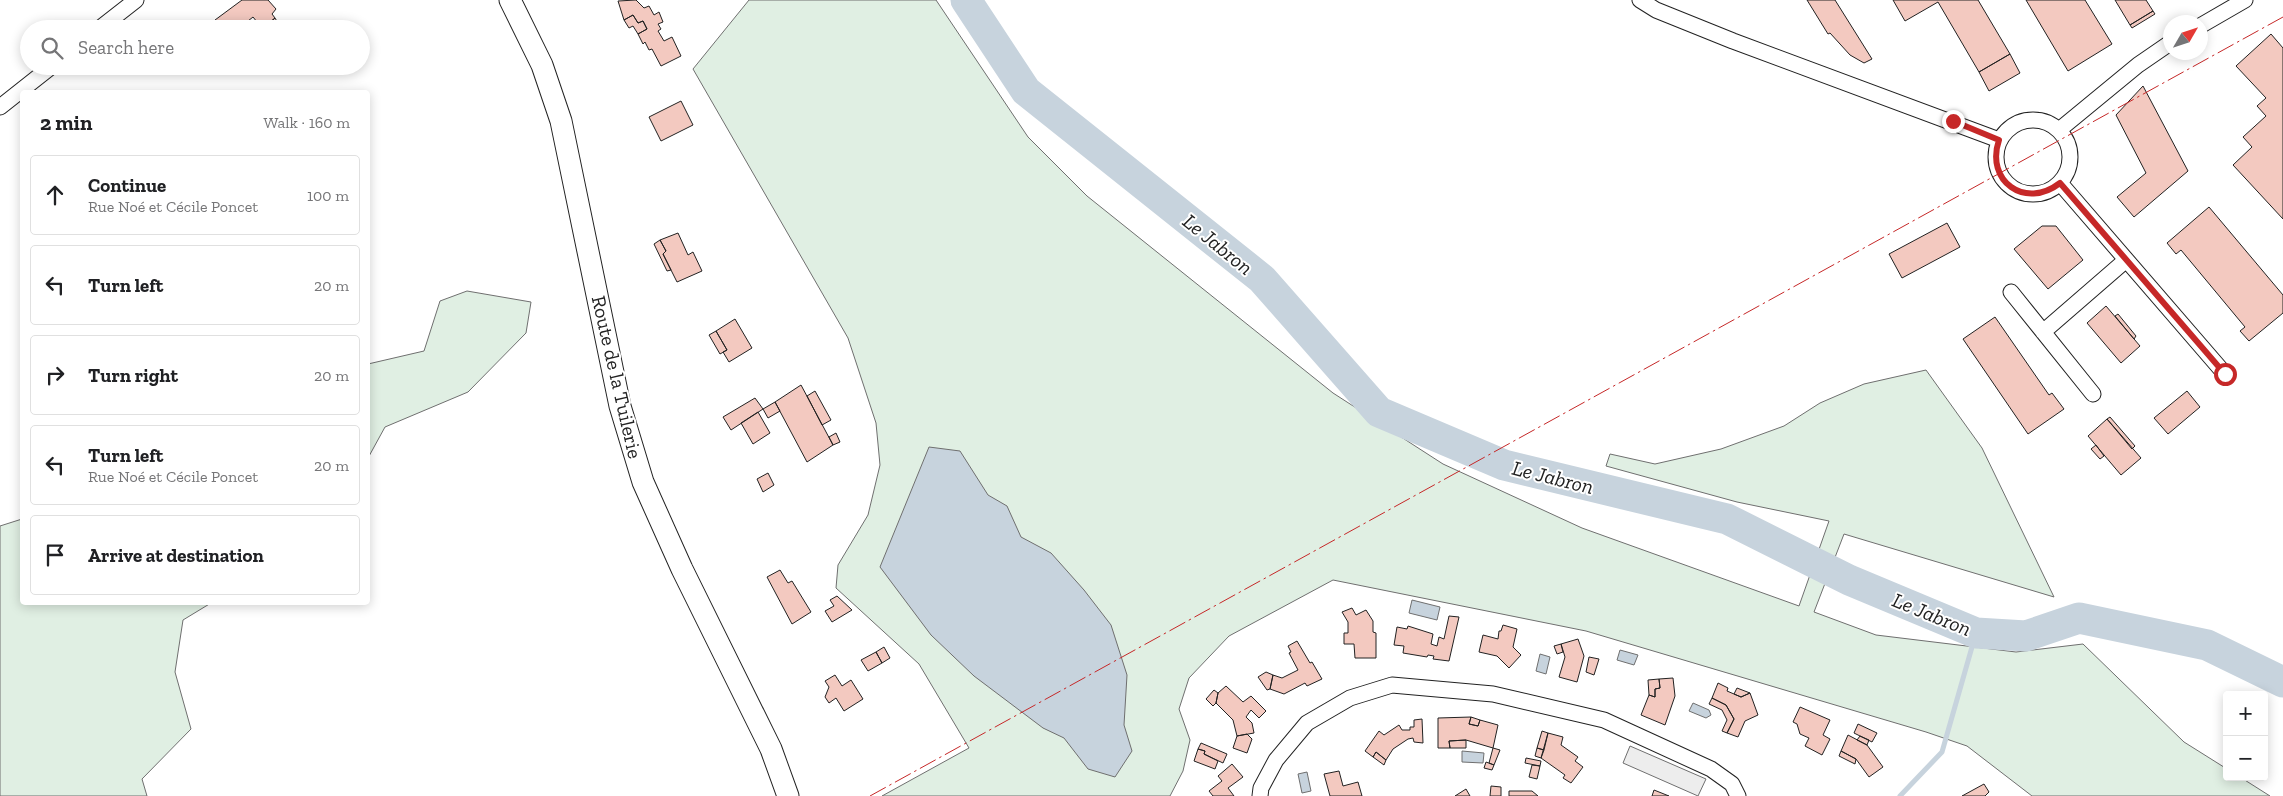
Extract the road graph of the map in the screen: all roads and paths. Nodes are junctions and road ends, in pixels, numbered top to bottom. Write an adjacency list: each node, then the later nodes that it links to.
1 (136, 0): 5 (street)
2 (510, 0): 20 (main road, Route de la Tuilerie)
3 (1640, 0): 13 (street)
4 (2245, 0): 6 (street)
5 (110, 20)
6 (2208, 21)
7 (2163, 48): 12 (street)
8 (41, 75): 9 (street)
9 (22, 90)
10 (20, 91): 11 (street)
11 (0, 107)
12 (2059, 130): 13 (street); 14 (street)
13 (1999, 140): 14 (street)
14 (2060, 183): 15 (street)
15 (2126, 260): 17 (street); 18 (street)
16 (2010, 292): 17 (street)
17 (2044, 332): 19 (street)
18 (2225, 374)
19 (2093, 394)
20 (788, 796)
21 (1260, 796): 22 (street)
22 (1738, 796)

